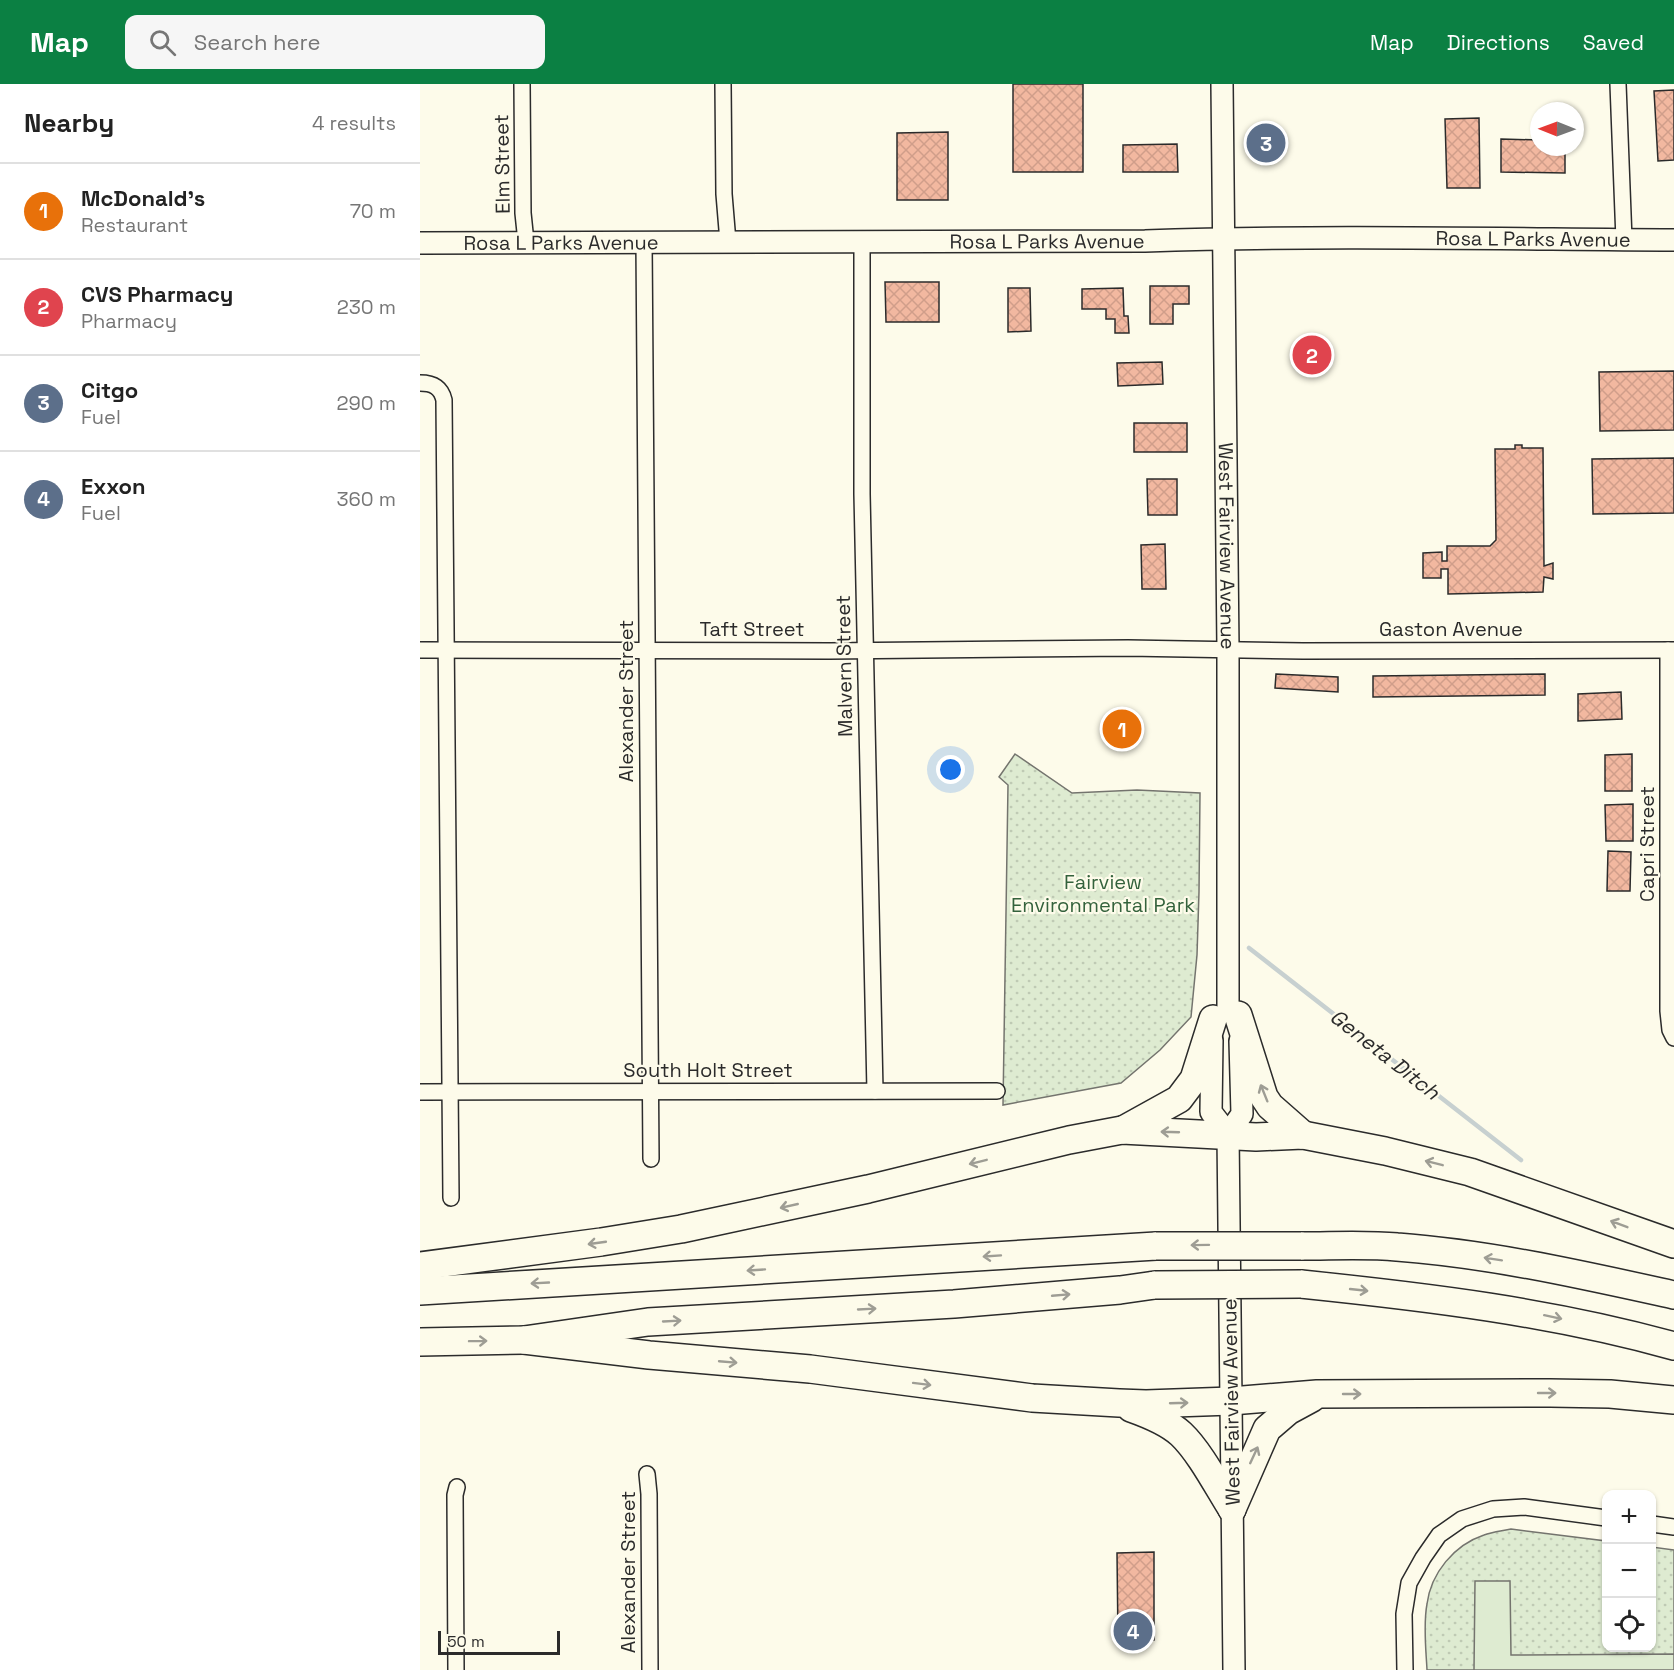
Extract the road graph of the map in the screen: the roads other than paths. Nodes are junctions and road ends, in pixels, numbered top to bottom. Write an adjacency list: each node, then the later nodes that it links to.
1 (522, 84): 9 (street, Elm Street)
2 (723, 84): 11 (street)
3 (1222, 84): 5 (main road, West Fairview Avenue)
4 (1618, 84): 6 (street)
5 (1223, 238): 6 (main road, Rosa L Parks Avenue); 8 (main road, Rosa L Parks Avenue); 14 (main road, West Fairview Avenue)
6 (1624, 240): 7 (main road, Rosa L Parks Avenue)
7 (1674, 240)
8 (862, 241): 11 (main road, Rosa L Parks Avenue); 18 (street, Malvern Street)
9 (526, 242): 10 (main road, Rosa L Parks Avenue); 12 (main road, Rosa L Parks Avenue)
10 (644, 242): 11 (main road, Rosa L Parks Avenue); 17 (street, Alexander Street)
11 (728, 242)
12 (420, 243)
13 (420, 383): 16 (street)
14 (1228, 649): 18 (street, Taft Street); 19 (street, Gaston Avenue); 20 (main road, West Fairview Avenue)
15 (420, 650): 16 (street, Taft Street)
16 (447, 650): 17 (street, Taft Street); 25 (street)
17 (646, 650): 18 (street, Taft Street); 26 (street, Alexander Street)
18 (865, 650): 22 (street, Malvern Street)
19 (1671, 650): 21 (street, Capri Street)
20 (1226, 1014): 27 (highway); 28 (main road, West Fairview Avenue); 28 (main road, West Fairview Avenue); 29 (highway, one-way to 20)
21 (1674, 1038)
22 (875, 1091): 23 (street, South Holt Street); 26 (street, South Holt Street)
23 (996, 1091)
24 (420, 1092): 25 (street, South Holt Street)
25 (451, 1092): 26 (street, South Holt Street); 31 (street)
26 (651, 1092): 30 (street, Alexander Street)
27 (1122, 1130): 28 (highway, one-way to 27); 33 (highway, one-way to 33)
28 (1228, 1134): 29 (highway); 41 (main road, West Fairview Avenue)
29 (1303, 1135): 32 (highway, one-way to 29)
30 (651, 1159)
31 (452, 1198)
32 (1674, 1244)
33 (420, 1266)
34 (420, 1291): 35 (highway, one-way to 34, bridge)
35 (1674, 1295)
36 (524, 1340): 37 (highway, one-way to 36); 38 (highway, one-way to 38, bridge); 42 (highway, one-way to 42)
37 (420, 1342)
38 (1674, 1346)
39 (1317, 1395): 40 (highway, one-way to 40); 41 (highway); 45 (highway, one-way to 39)
40 (1674, 1400)
41 (1231, 1401): 42 (highway, one-way to 41); 45 (main road, West Fairview Avenue)
42 (1119, 1403): 45 (highway)
43 (647, 1474): 50 (street, Alexander Street)
44 (457, 1487): 49 (street)
45 (1232, 1509): 51 (main road, West Fairview Avenue)
46 (1602, 1517): 52 (street)
47 (1656, 1525): 48 (street)
48 (1674, 1527)
49 (456, 1670)
50 (650, 1670)
51 (1234, 1670)
52 (1405, 1670)

